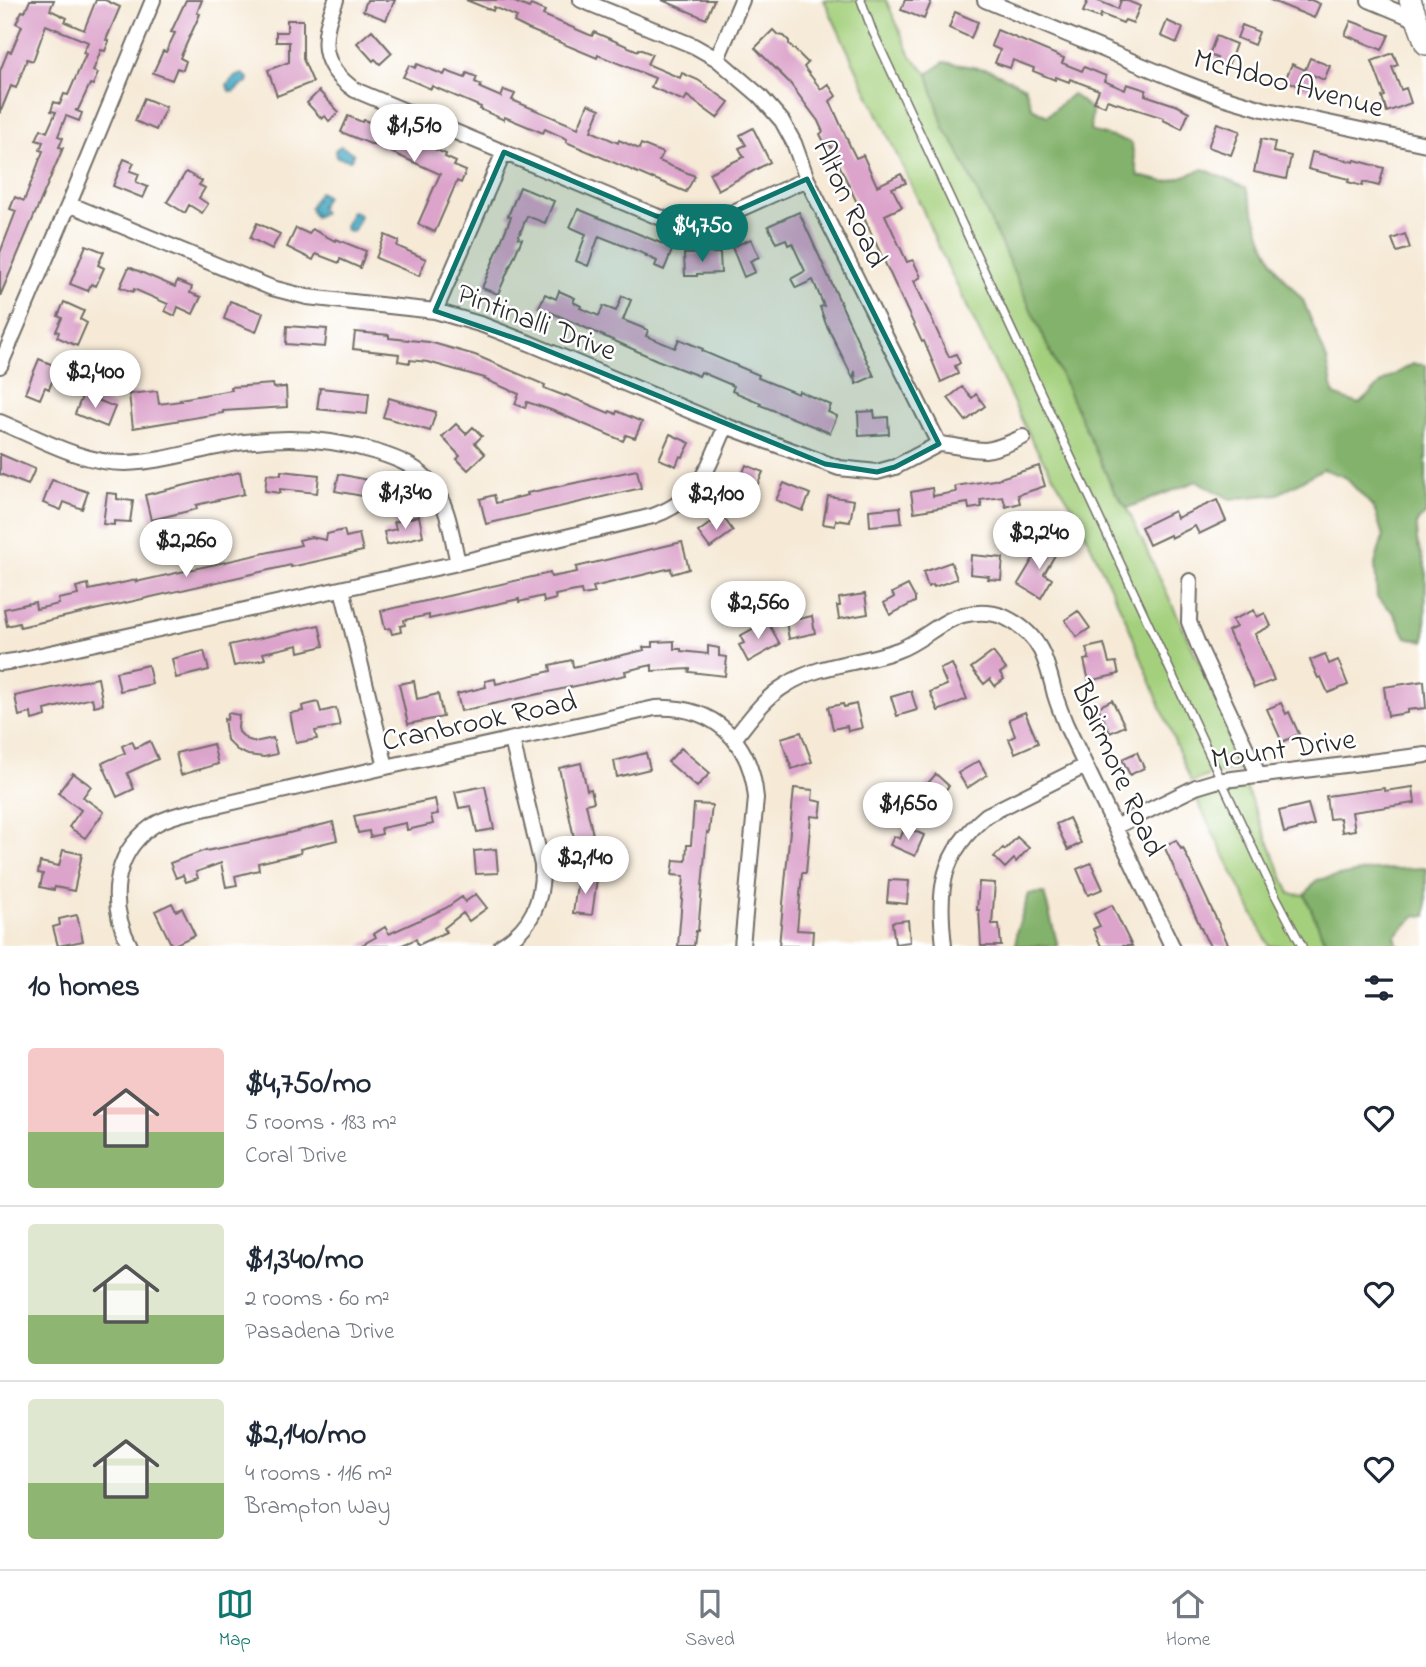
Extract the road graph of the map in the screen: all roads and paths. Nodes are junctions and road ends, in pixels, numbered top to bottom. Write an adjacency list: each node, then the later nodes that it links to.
1 (153, 0): 14 (street)
2 (336, 0): 12 (street)
3 (581, 0): 10 (street, Alton Road)
4 (743, 0): 10 (street)
5 (861, 0): 31 (lane)
6 (985, 0): 11 (street, McAdoo Avenue)
7 (1369, 0): 8 (street)
8 (1413, 10): 9 (main road)
9 (1426, 44)
10 (717, 59): 13 (street, Alton Road)
11 (1426, 144)
12 (504, 152): 13 (street); 15 (street)
13 (807, 178): 20 (street, Alton Road)
14 (69, 204): 15 (street, Pintinalli Drive); 16 (street)
15 (436, 311): 18 (street, Pintinalli Drive)
16 (0, 366)
17 (0, 422): 21 (street)
18 (726, 426): 20 (street, Pintinalli Drive); 21 (street)
19 (1023, 437): 20 (street)
20 (939, 444)
21 (458, 563): 23 (street)
22 (1190, 581): 30 (street)
23 (342, 589): 24 (street); 28 (street)
24 (0, 663)
25 (734, 739): 26 (street, Cranbrook Road); 29 (street, Blairmore Road); 35 (street, Cranbrook Road)
26 (512, 740): 28 (street, Cranbrook Road); 34 (street)
27 (1426, 755): 30 (street, Mount Drive)
28 (386, 766): 33 (street, Cranbrook Road)
29 (1085, 766): 32 (street, Blairmore Road); 36 (street)
30 (1259, 776): 31 (street, Mount Drive)
31 (1223, 780): 32 (street, Mount Drive); 38 (lane)
32 (1115, 827): 37 (street, Blairmore Road)
33 (130, 946)
34 (501, 946)
35 (741, 946)
36 (944, 946)
37 (1172, 946)
38 (1302, 946)

